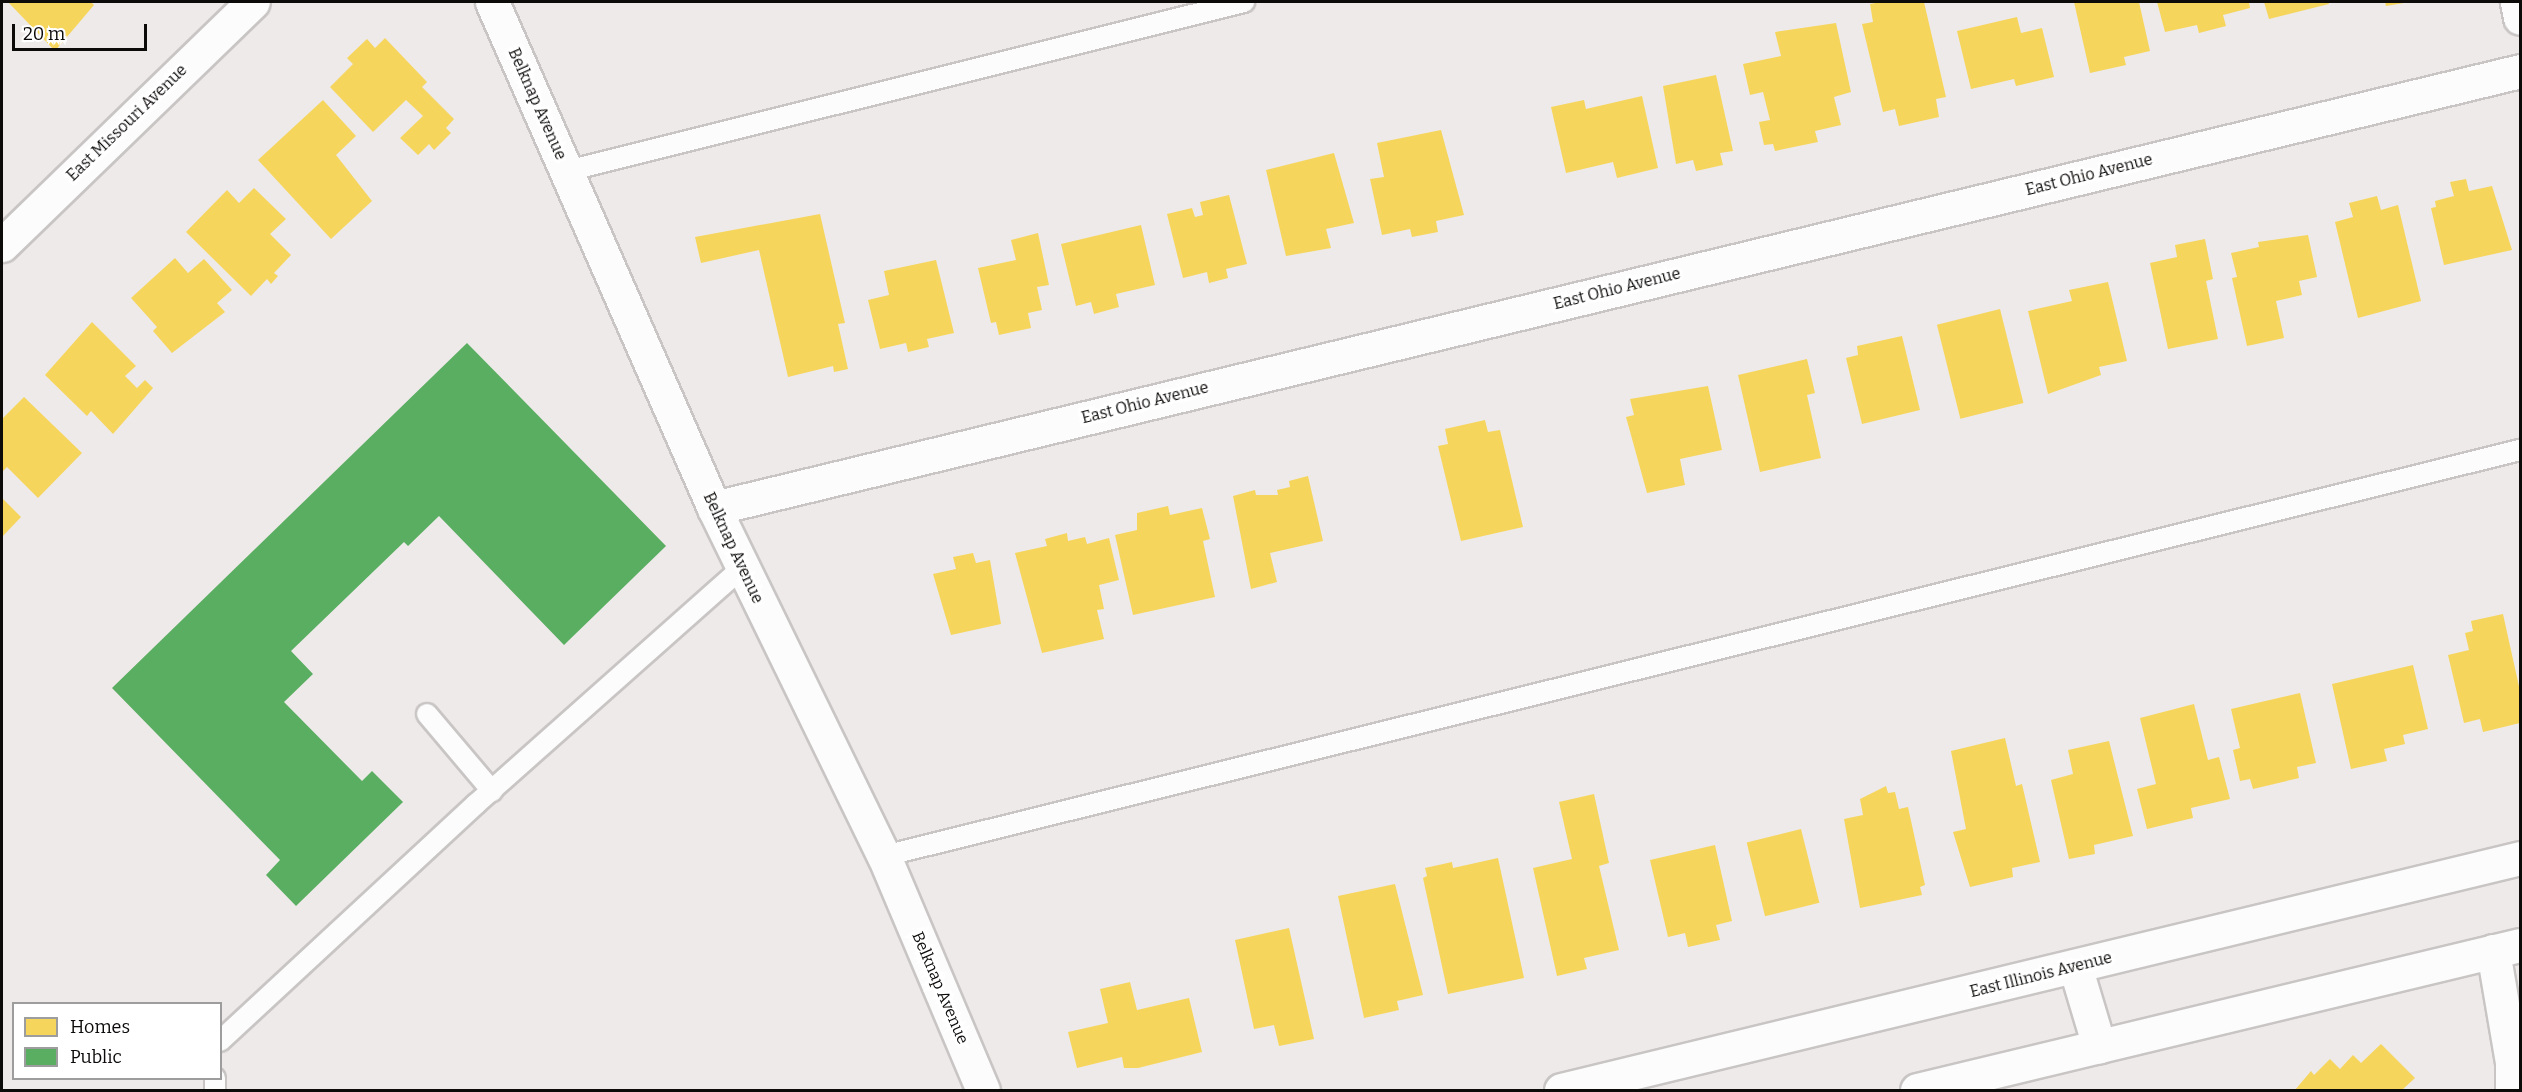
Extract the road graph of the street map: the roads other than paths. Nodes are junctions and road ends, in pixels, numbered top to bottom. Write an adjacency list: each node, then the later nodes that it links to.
1 (253, 2): 8 (street, East Missouri Avenue)
2 (492, 2): 7 (street, Belknap Avenue)
3 (1244, 2): 7 (lane)
4 (2517, 2): 5 (street)
5 (2520, 18)
6 (2520, 71): 10 (street, East Ohio Avenue)
7 (567, 171): 10 (street, Belknap Avenue)
8 (2, 246)
9 (2520, 450): 14 (lane)
10 (714, 508): 11 (street, Belknap Avenue)
11 (742, 568): 13 (lane); 14 (street, Belknap Avenue)
12 (427, 714): 13 (lane)
13 (492, 791): 18 (lane)
14 (884, 856): 20 (street, Belknap Avenue)
15 (2520, 858): 17 (street, East Illinois Avenue)
16 (2507, 948): 19 (street); 23 (street)
17 (2075, 966): 19 (street); 21 (street, East Illinois Avenue)
18 (222, 1039)
19 (2099, 1046): 22 (street)
20 (983, 1090)
21 (1561, 1090)
22 (1917, 1090)
23 (2512, 1090)

